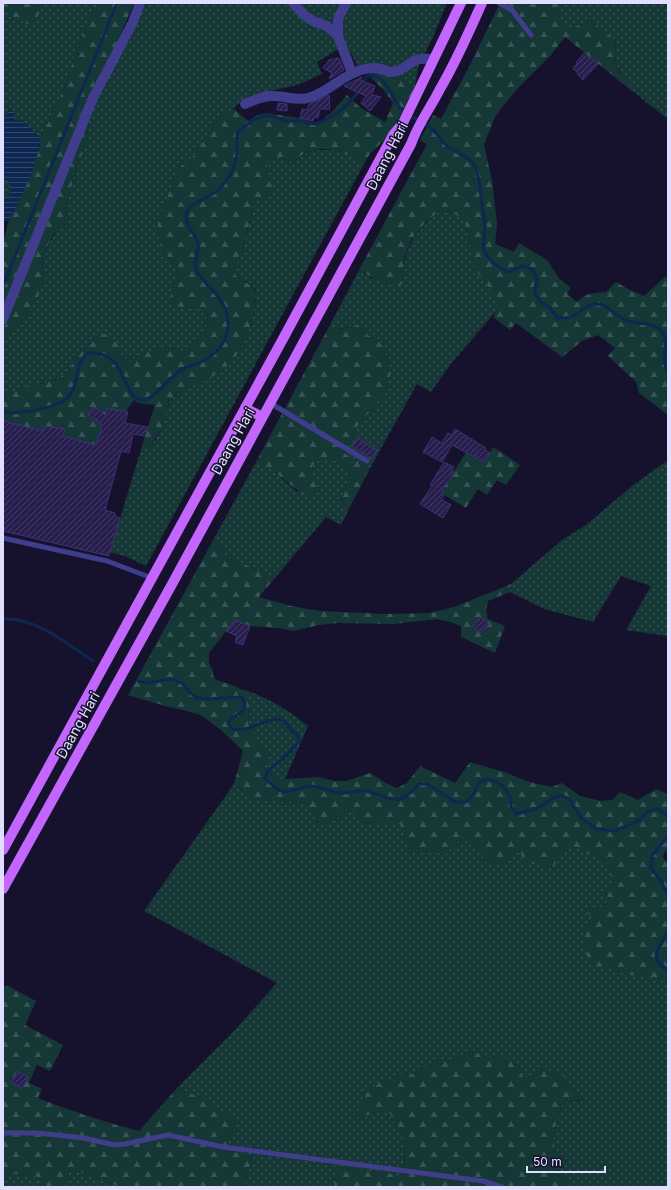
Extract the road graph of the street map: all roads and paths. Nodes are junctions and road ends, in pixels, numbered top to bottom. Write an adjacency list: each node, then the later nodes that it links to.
1 (140, 3): 12 (street)
2 (293, 3): 8 (street)
3 (346, 3): 8 (street)
4 (461, 3): 9 (main road, Daang Hari)
5 (482, 3): 13 (main road, Daang Hari)
6 (499, 3): 7 (lane)
7 (531, 35)
8 (338, 36): 10 (street)
9 (433, 59): 10 (street); 14 (main road, Daang Hari)
10 (352, 73): 11 (street)
11 (245, 104)
12 (3, 319)
13 (270, 403): 15 (main road, Daang Hari); 16 (lane)
14 (245, 408): 15 (main road); 18 (main road, Daang Hari)
15 (262, 417): 20 (main road, Daang Hari)
16 (367, 461)
17 (3, 538): 18 (lane)
18 (152, 578): 19 (main road, Daang Hari)
19 (3, 850)
20 (3, 889)
21 (3, 1133): 22 (lane)
22 (502, 1187)

